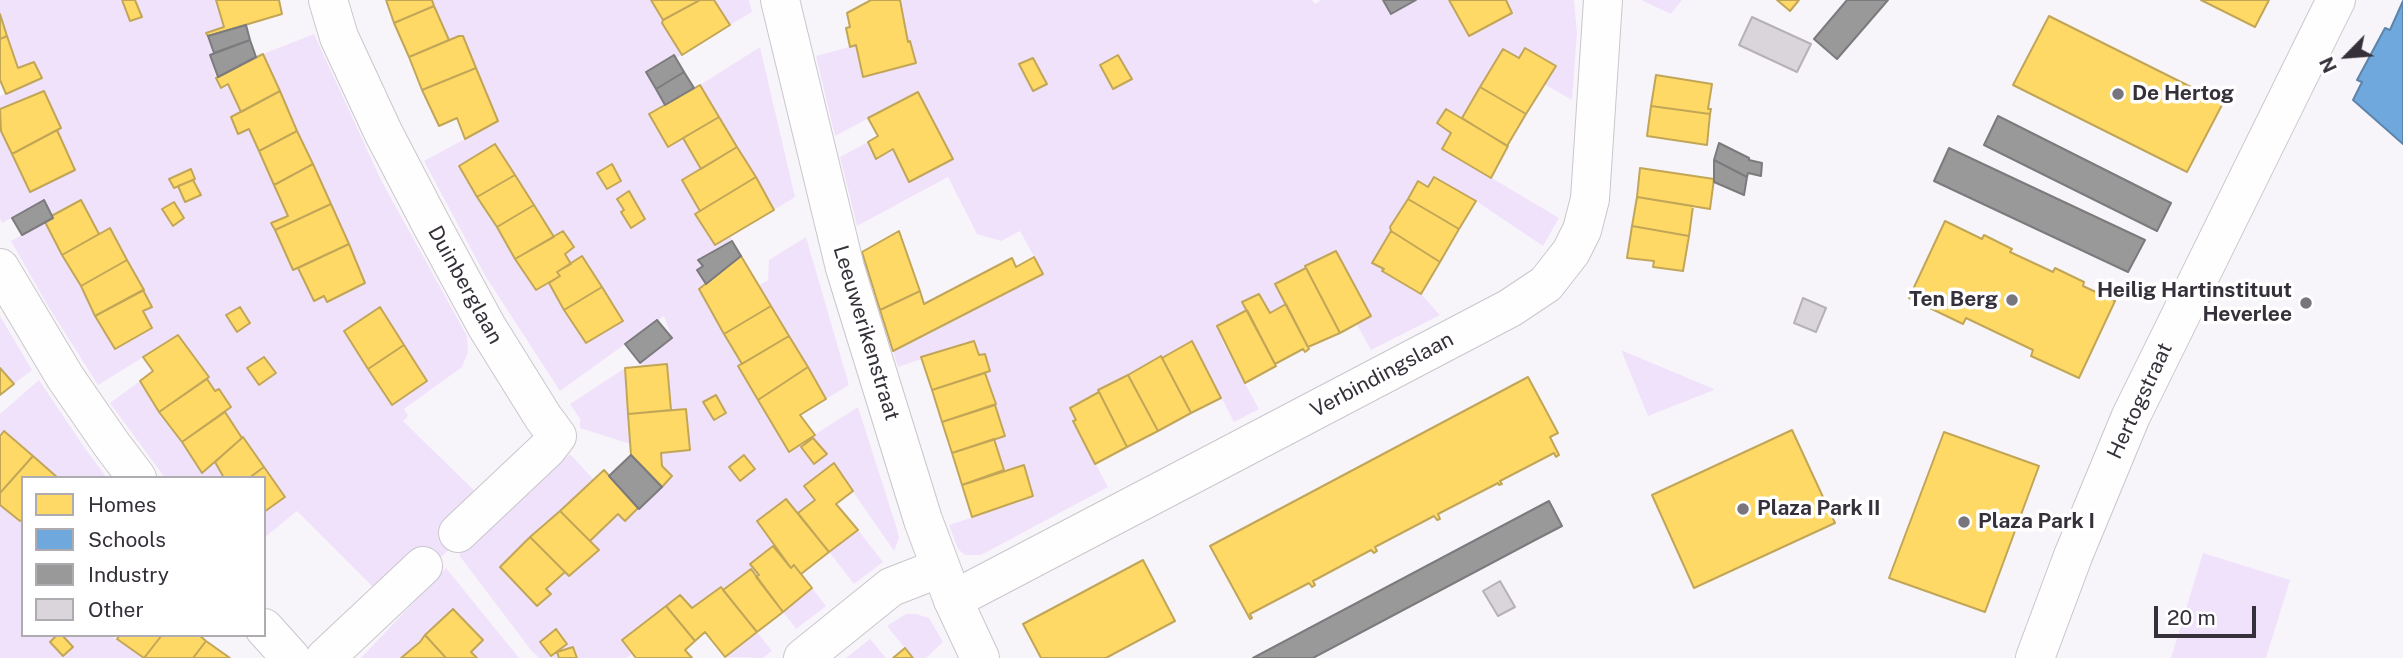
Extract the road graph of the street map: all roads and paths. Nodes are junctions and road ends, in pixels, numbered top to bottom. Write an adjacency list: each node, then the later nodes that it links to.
1 (327, 0): 7 (street, Duinberglaan)
2 (780, 0): 9 (street, Leeuwerikenstraat)
3 (1603, 0): 9 (street, Verbindingslaan)
4 (2336, 0): 15 (street, Hertogstraat)
5 (0, 268): 6 (street)
6 (135, 476)
7 (457, 533)
8 (423, 566): 12 (street)
9 (946, 584): 13 (street, Verbindingslaan); 14 (street, Leeuwerikenstraat)
10 (266, 630): 11 (street)
11 (291, 658)
12 (325, 658)
13 (803, 658)
14 (980, 658)
15 (2035, 658)

